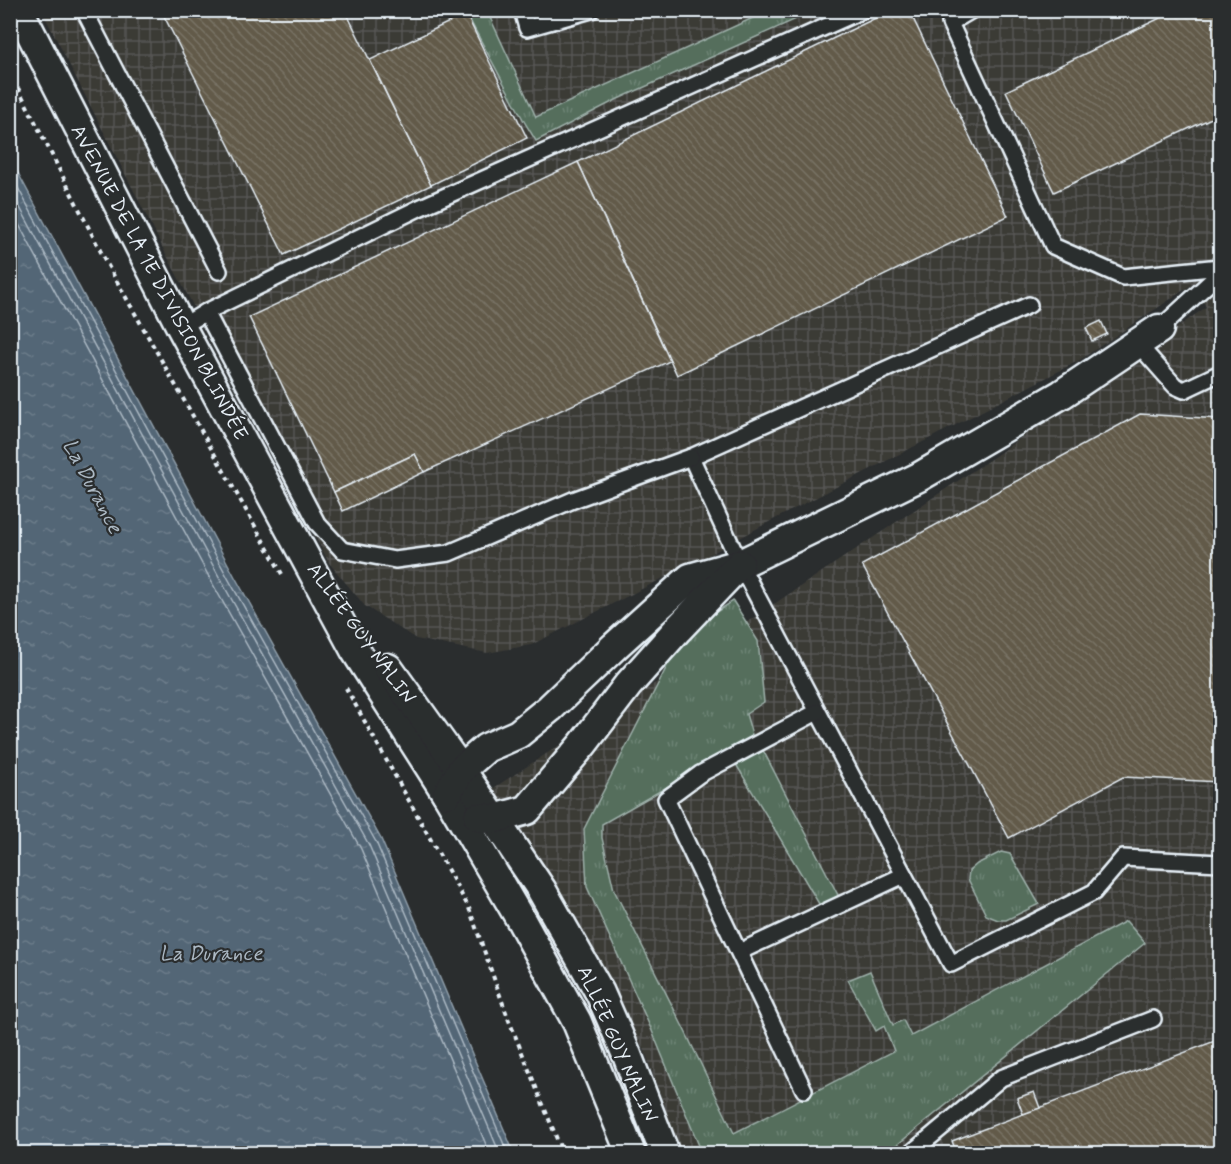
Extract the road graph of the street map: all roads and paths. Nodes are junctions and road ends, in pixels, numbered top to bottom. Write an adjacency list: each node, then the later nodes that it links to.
1 (19, 10): 13 (street, AVENUE DE LA 1E DIVISION BLINDÉE)
2 (84, 10): 9 (lane)
3 (522, 10): 4 (lane)
4 (591, 10)
5 (863, 10): 12 (lane)
6 (972, 10): 8 (lane)
7 (10, 72): 19 (path)
8 (1221, 267)
9 (219, 271)
10 (1221, 273): 14 (lane)
11 (1029, 305): 16 (lane)
12 (206, 312): 13 (lane); 16 (lane)
13 (181, 327): 17 (street, AVENUE DE LA 1E DIVISION BLINDÉE)
14 (1148, 336): 15 (lane); 18 (street)
15 (1221, 373)
16 (691, 457): 18 (lane)
17 (303, 552): 22 (street, ALLÉE GUY NALIN); 24 (street, ALLÉE GUY NALIN)
18 (740, 564): 21 (lane); 23 (street); 25 (street)
19 (282, 575)
20 (340, 679): 33 (path)
21 (818, 712): 29 (lane); 30 (lane)
22 (434, 732): 23 (street); 24 (street, ALLÉE GUY NALIN)
23 (486, 748): 24 (street)
24 (456, 793): 26 (street); 26 (street, ALLÉE GUY NALIN); 34 (street, ALLÉE GUY NALIN)
25 (527, 810): 26 (street); 28 (street)
26 (494, 819): 28 (street, ALLÉE GUY NALIN)
27 (1221, 863): 29 (lane)
28 (528, 871): 35 (street, ALLÉE GUY NALIN)
29 (904, 875): 30 (lane)
30 (738, 952): 32 (lane)
31 (1153, 1018): 36 (lane)
32 (804, 1090)
33 (563, 1154)
34 (631, 1154)
35 (665, 1154)
36 (910, 1154)

